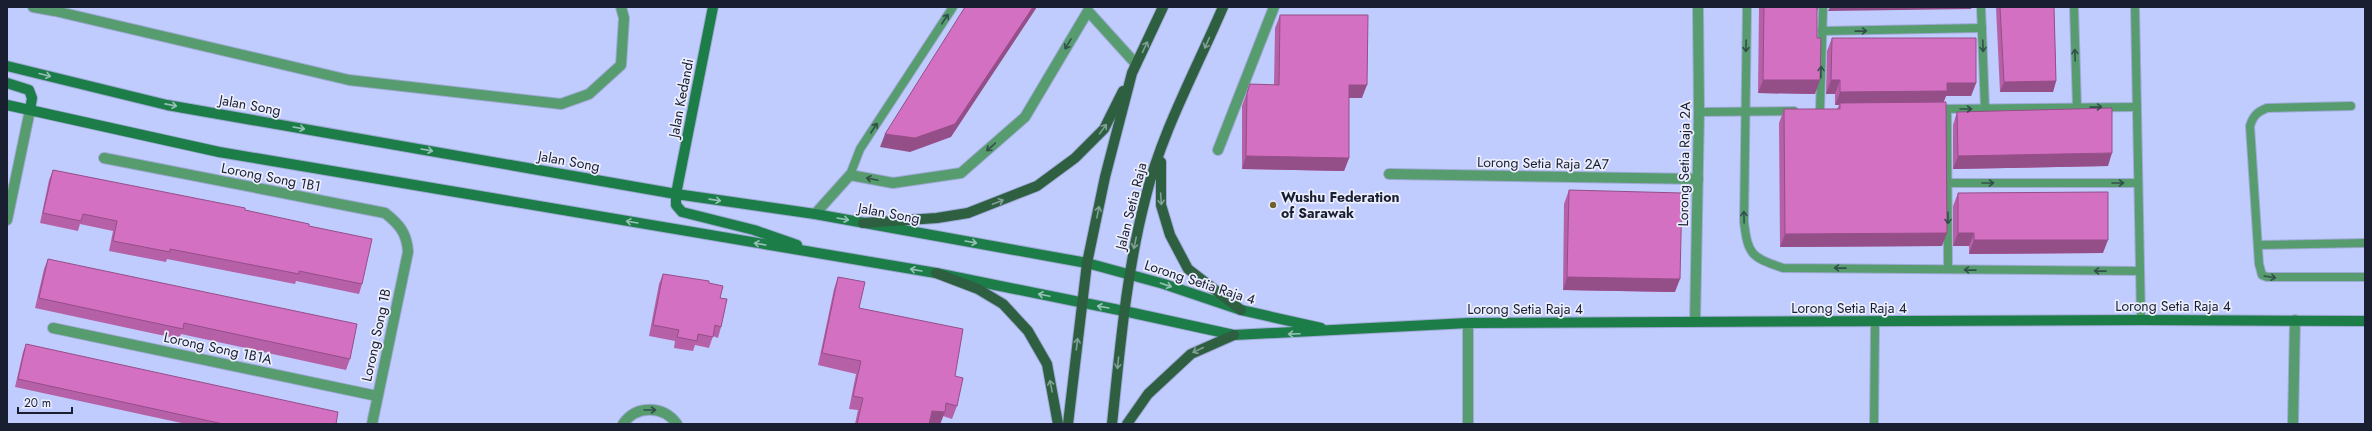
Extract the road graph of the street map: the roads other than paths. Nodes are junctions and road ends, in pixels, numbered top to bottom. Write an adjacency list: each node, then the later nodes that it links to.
1 (33, 7): 14 (street)
2 (622, 7): 14 (street)
3 (713, 7): 39 (main road, Jalan Kedandi)
4 (953, 7): 35 (lane, one-way to 4)
5 (1163, 7): 19 (main road, one-way to 5)
6 (1223, 7): 31 (main road, Jalan Setia Raja, one-way to 31)
7 (1274, 7): 32 (street)
8 (1698, 7): 30 (street, Lorong Setia Raja 2A)
9 (1747, 7): 29 (lane, one-way to 29)
10 (1823, 7): 17 (lane)
11 (1981, 7): 16 (lane)
12 (2074, 7): 24 (lane, one-way to 12)
13 (2135, 7): 23 (lane)
14 (55, 9)
15 (1086, 9): 19 (street); 35 (street, one-way to 35)
16 (1982, 28): 17 (lane, one-way to 16); 27 (lane, one-way to 27)
17 (1822, 31): 29 (lane, one-way to 17)
18 (7, 66): 39 (main road, Jalan Song, one-way to 39)
19 (1134, 69): 42 (main road, one-way to 19); 47 (main road, one-way to 19)
20 (7, 83): 28 (main road)
21 (7, 105): 28 (main road)
22 (2351, 106): 44 (lane)
23 (2137, 107): 24 (lane, one-way to 23); 38 (lane)
24 (2077, 108): 27 (lane)
25 (1924, 109): 26 (lane)
26 (1947, 109): 27 (lane, one-way to 27); 37 (lane)
27 (1985, 109)
28 (30, 110): 41 (street); 46 (main road, one-way to 28)
29 (1745, 111): 30 (lane); 48 (lane, one-way to 29)
30 (1699, 112): 36 (street, Lorong Setia Raja 2A)
31 (1162, 146): 51 (main road, Jalan Setia Raja, one-way to 51); 54 (main road, one-way to 54)
32 (1218, 150)
33 (104, 158): 45 (street, Lorong Song 1B1)
34 (1388, 174): 36 (street, Lorong Setia Raja 2A7)
35 (850, 175): 40 (street)
36 (1698, 180): 59 (street, Lorong Setia Raja 2A)
37 (1949, 182): 38 (lane, one-way to 38); 48 (lane, one-way to 48)
38 (2138, 183): 49 (lane)
39 (676, 194): 40 (main road, Jalan Song, one-way to 40); 46 (main road)
40 (815, 214): 42 (main road, Jalan Song, one-way to 42)
41 (7, 220)
42 (863, 223): 47 (main road, Jalan Song, one-way to 47)
43 (2365, 243): 44 (lane)
44 (2258, 245): 52 (lane, one-way to 52)
45 (408, 252): 65 (street, Lorong Song 1B)
46 (820, 254): 50 (main road, one-way to 46)
47 (1087, 264): 51 (main road, Jalan Song); 53 (main road)
48 (1948, 270): 49 (lane, one-way to 48)
49 (2139, 271): 56 (lane)
50 (936, 273): 53 (main road, one-way to 50); 69 (main road, one-way to 50)
51 (1129, 274): 54 (main road, Lorong Setia Raja 4, one-way to 54); 55 (main road, Jalan Setia Raja)
52 (2365, 277)
53 (1082, 303): 55 (main road, one-way to 53); 70 (main road, one-way to 53)
54 (1241, 310): 63 (main road, Lorong Setia Raja 4)
55 (1124, 311): 64 (main road, Lorong Setia Raja 4); 71 (main road, Jalan Setia Raja, one-way to 71)
56 (2141, 320): 57 (main road, Lorong Setia Raja 4); 61 (main road, Lorong Setia Raja 4)
57 (2295, 320): 58 (main road, Lorong Setia Raja 4); 75 (street)
58 (2365, 321)
59 (1695, 322): 60 (main road, Lorong Setia Raja 4); 61 (main road, Lorong Setia Raja 4)
60 (1468, 323): 63 (main road, Lorong Setia Raja 4); 73 (street)
61 (1875, 323): 74 (lane)
62 (53, 328): 65 (street, Lorong Song 1B1A)
63 (1333, 330): 64 (main road, Lorong Setia Raja 4, one-way to 64)
64 (1234, 335): 72 (main road, one-way to 72)
65 (378, 396): 66 (street, Lorong Song 1B)
66 (372, 424)
67 (623, 424): 68 (street, one-way to 68)
68 (677, 424)
69 (1058, 424)
70 (1068, 424)
71 (1112, 424)
72 (1127, 424)
73 (1468, 424)
74 (1874, 424)
75 (2293, 424)

